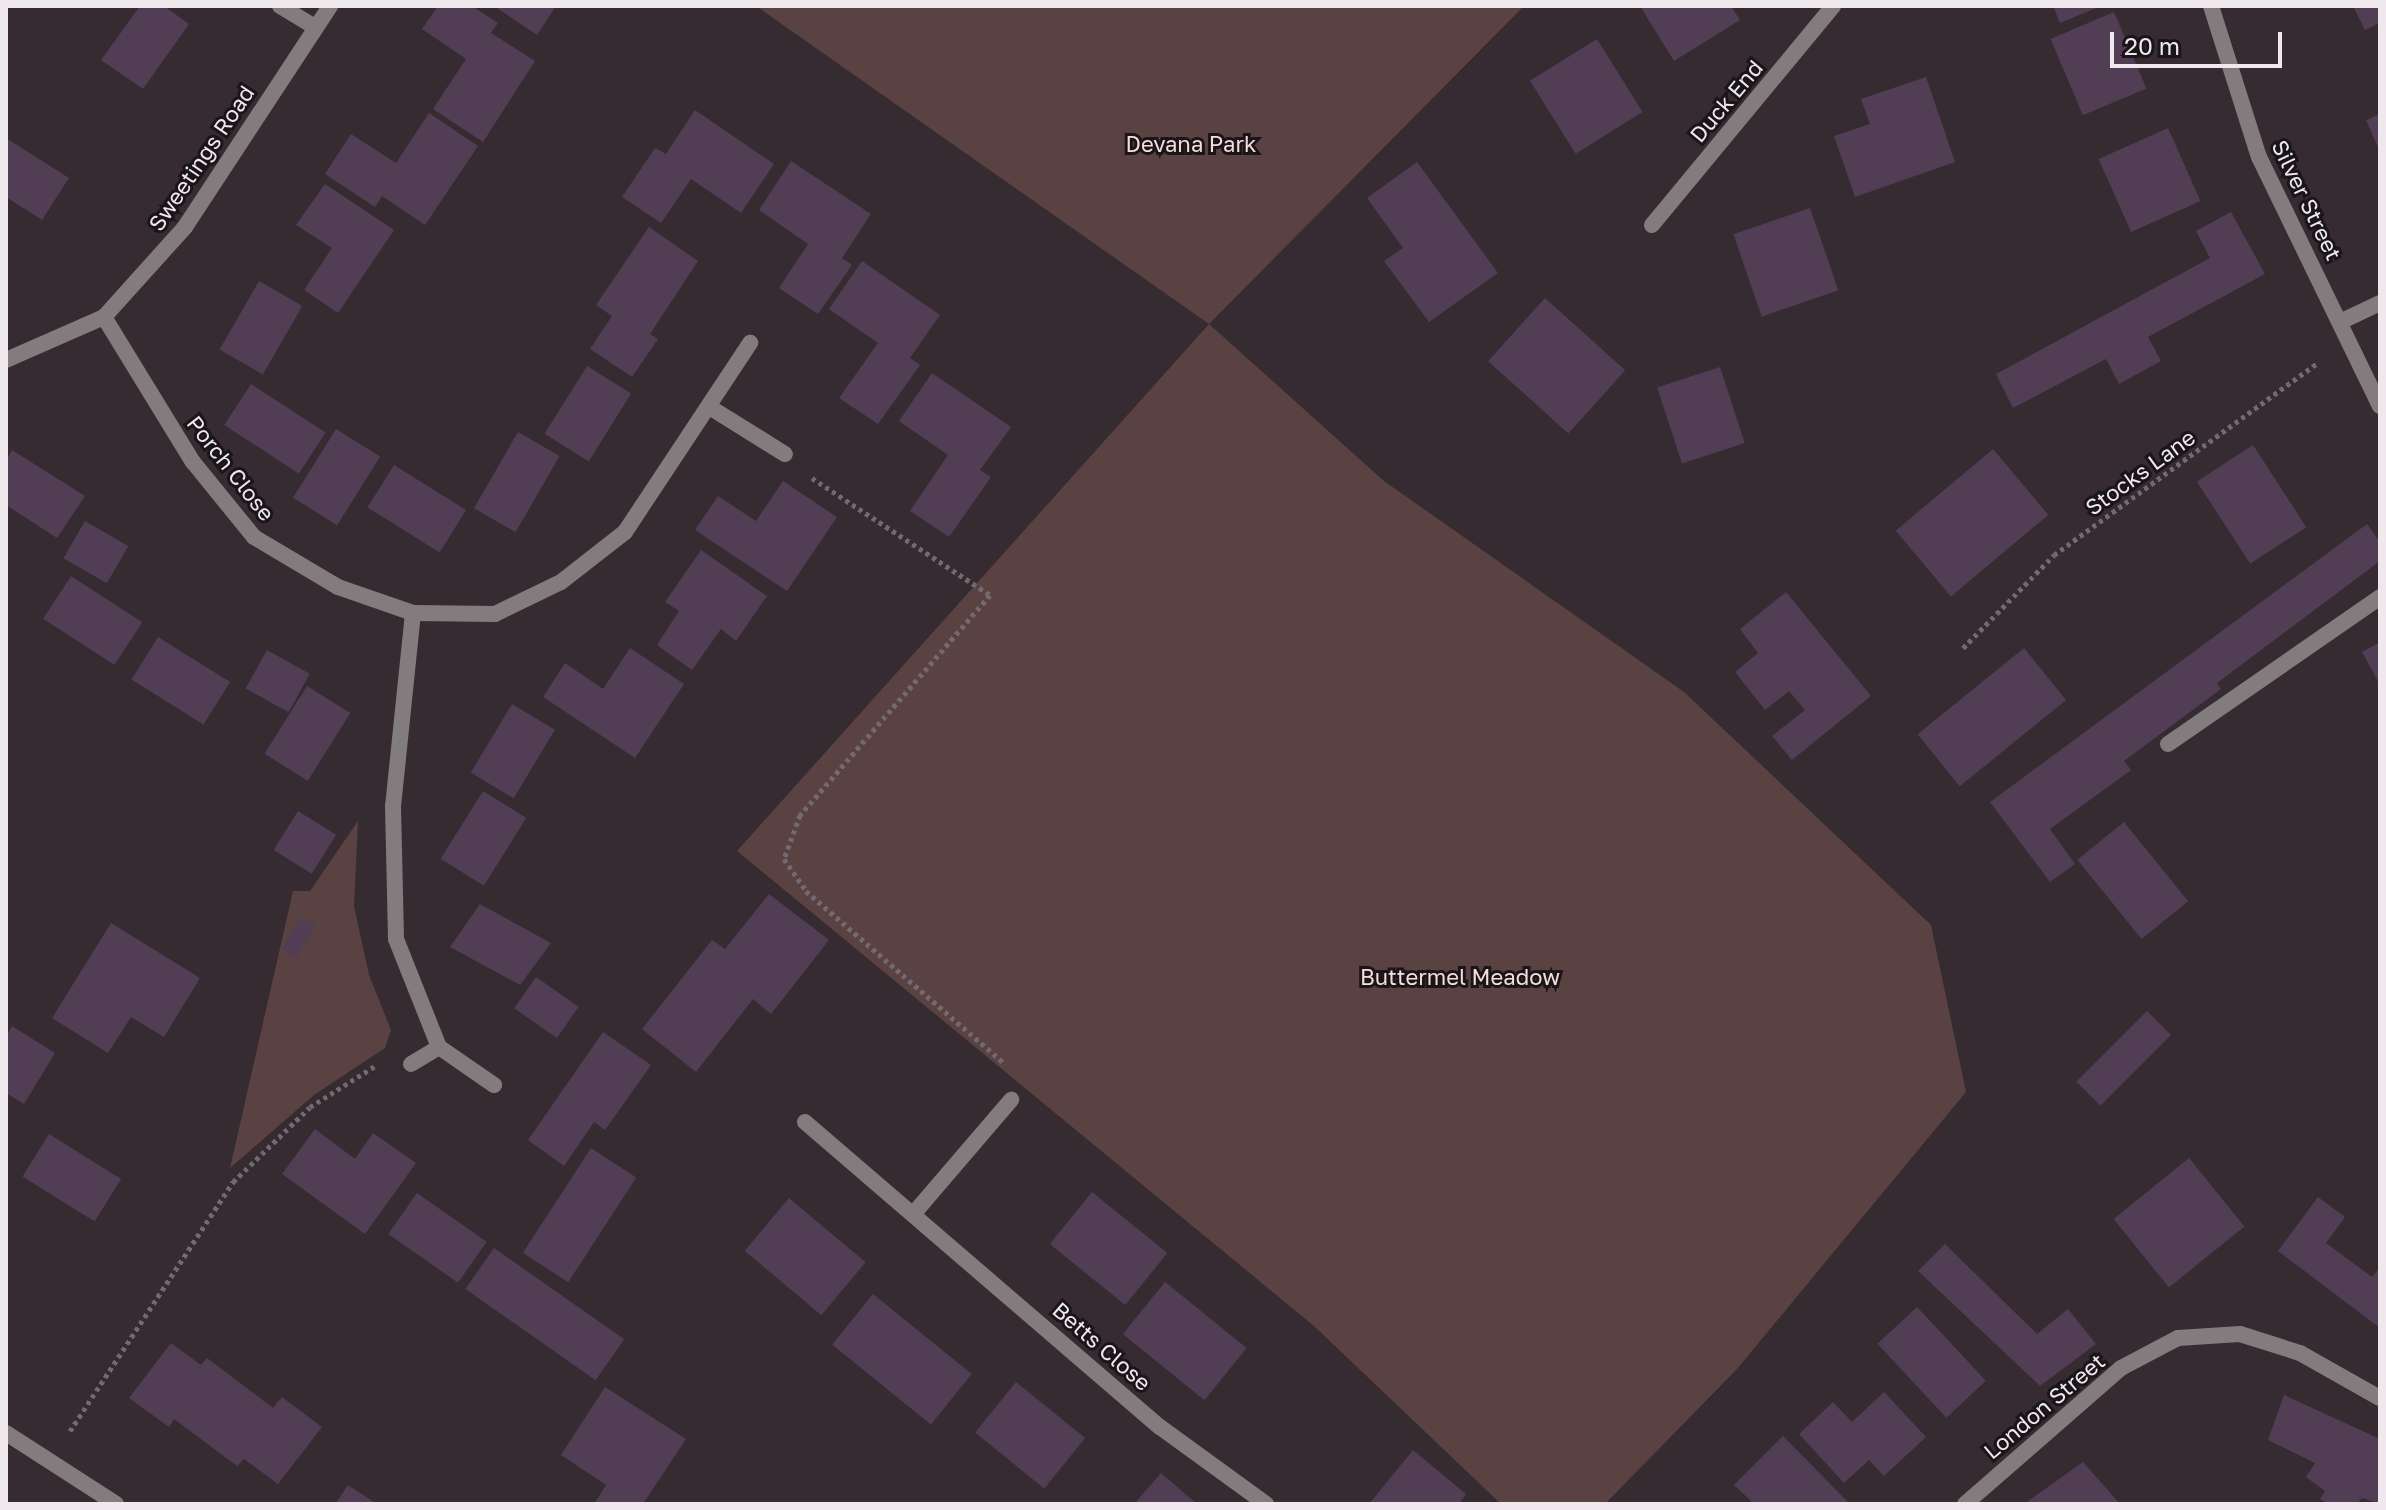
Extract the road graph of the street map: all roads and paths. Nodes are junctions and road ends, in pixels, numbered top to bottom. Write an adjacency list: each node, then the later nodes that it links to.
1 (280, 6): 5 (street)
2 (330, 6): 5 (street, Sweetings Road)
3 (1833, 6): 6 (street, Duck End)
4 (2211, 6): 9 (street, Silver Street)
5 (315, 27): 8 (street, Sweetings Road)
6 (1652, 225)
7 (2380, 303): 9 (street)
8 (104, 317): 12 (street, Sweetings Road); 17 (street, Porch Close)
9 (2342, 321): 11 (street, Silver Street)
10 (750, 343): 14 (street, Porch Close)
11 (2353, 343): 13 (street, Silver Street); 18 (path, Stocks Lane)
12 (6, 360)
13 (2380, 406)
14 (711, 408): 15 (street); 17 (street, Porch Close)
15 (785, 454): 23 (path)
16 (2380, 597): 19 (street)
17 (413, 613): 20 (street)
18 (1963, 648)
19 (2168, 744)
20 (439, 1047): 21 (street); 22 (street)
21 (411, 1064): 28 (path)
22 (494, 1085)
23 (1011, 1100): 25 (street)
24 (805, 1122): 25 (street, Betts Close)
25 (915, 1212): 30 (street, Betts Close)
26 (2380, 1398): 31 (street, London Street)
27 (6, 1433): 28 (street)
28 (51, 1459): 29 (street)
29 (116, 1504)
30 (1266, 1504)
31 (1965, 1504)

